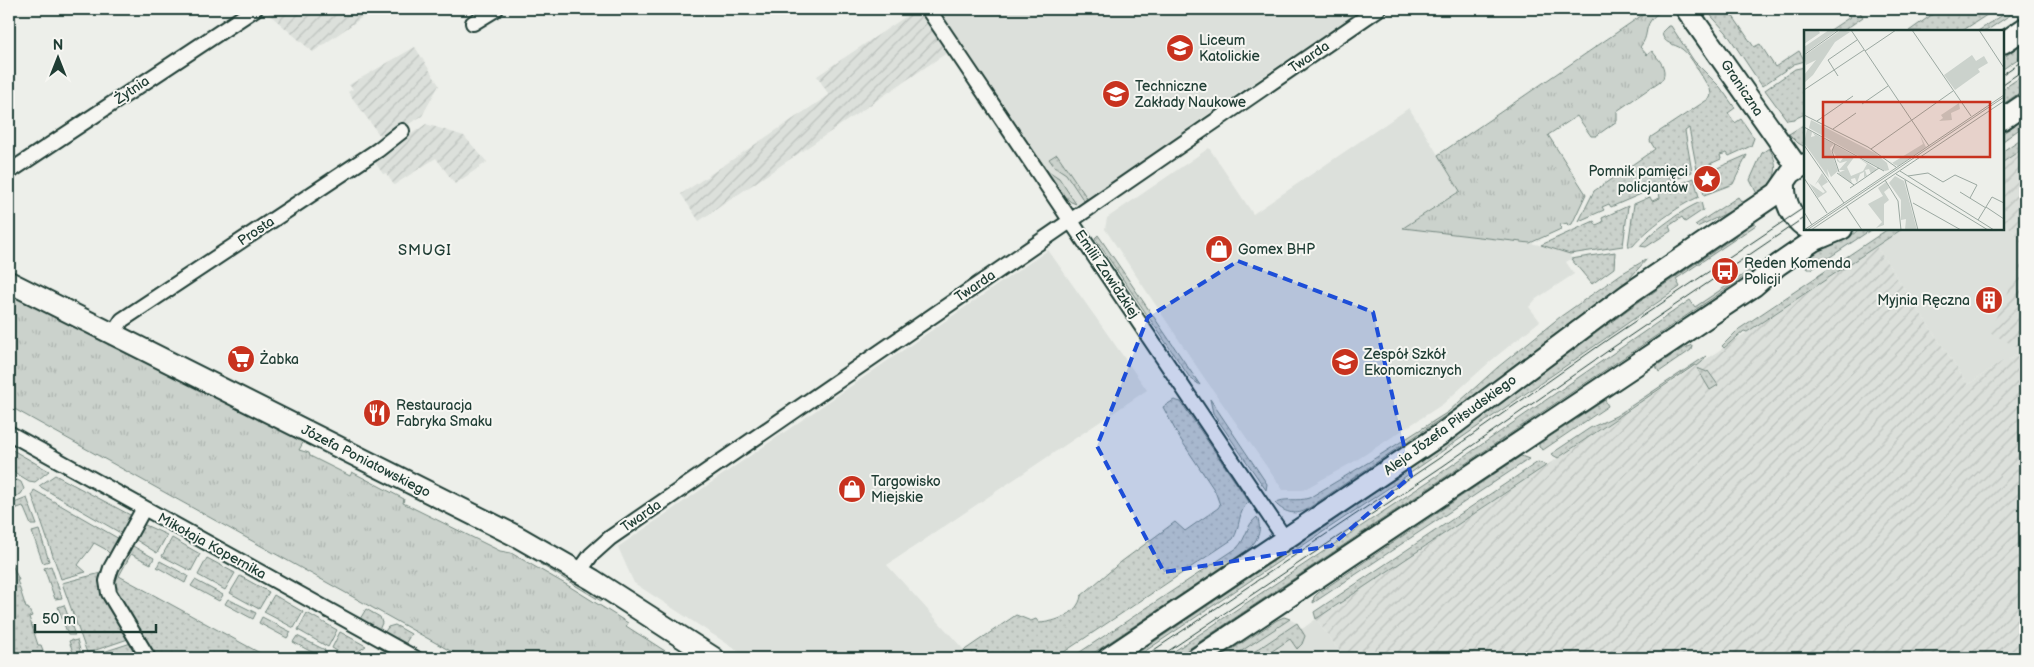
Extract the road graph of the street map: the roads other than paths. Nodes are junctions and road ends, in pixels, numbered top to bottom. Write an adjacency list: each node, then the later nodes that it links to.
1 (255, 9): 13 (street, Żytnia)
2 (496, 9): 6 (street)
3 (928, 9): 14 (street, Emilii Zawidzkiej)
4 (1378, 9): 14 (street, Twarda)
5 (1686, 9): 12 (street, Graniczna)
6 (473, 23)
7 (2025, 28): 8 (street)
8 (2004, 42)
9 (2025, 104): 10 (street)
10 (2004, 118)
11 (402, 131): 18 (street, Prosta)
12 (1796, 171): 15 (street); 21 (street, Aleja Józefa Piłsudskiego)
13 (9, 172)
14 (1071, 220): 21 (street, Emilii Zawidzkiej); 22 (street, Twarda)
15 (1804, 223)
16 (1820, 230): 27 (street)
17 (9, 282): 18 (street, Józefa Poniatowskiego)
18 (113, 334): 22 (street, Józefa Poniatowskiego)
19 (9, 433): 20 (street, Mikołaja Kopernika)
20 (144, 508): 23 (street); 24 (street, Mikołaja Kopernika)
21 (1285, 539): 26 (street, Aleja Józefa Piłsudskiego)
22 (579, 572): 25 (street, Józefa Poniatowskiego)
23 (148, 658)
24 (415, 658)
25 (714, 658)
26 (1108, 658)
27 (1197, 658)

